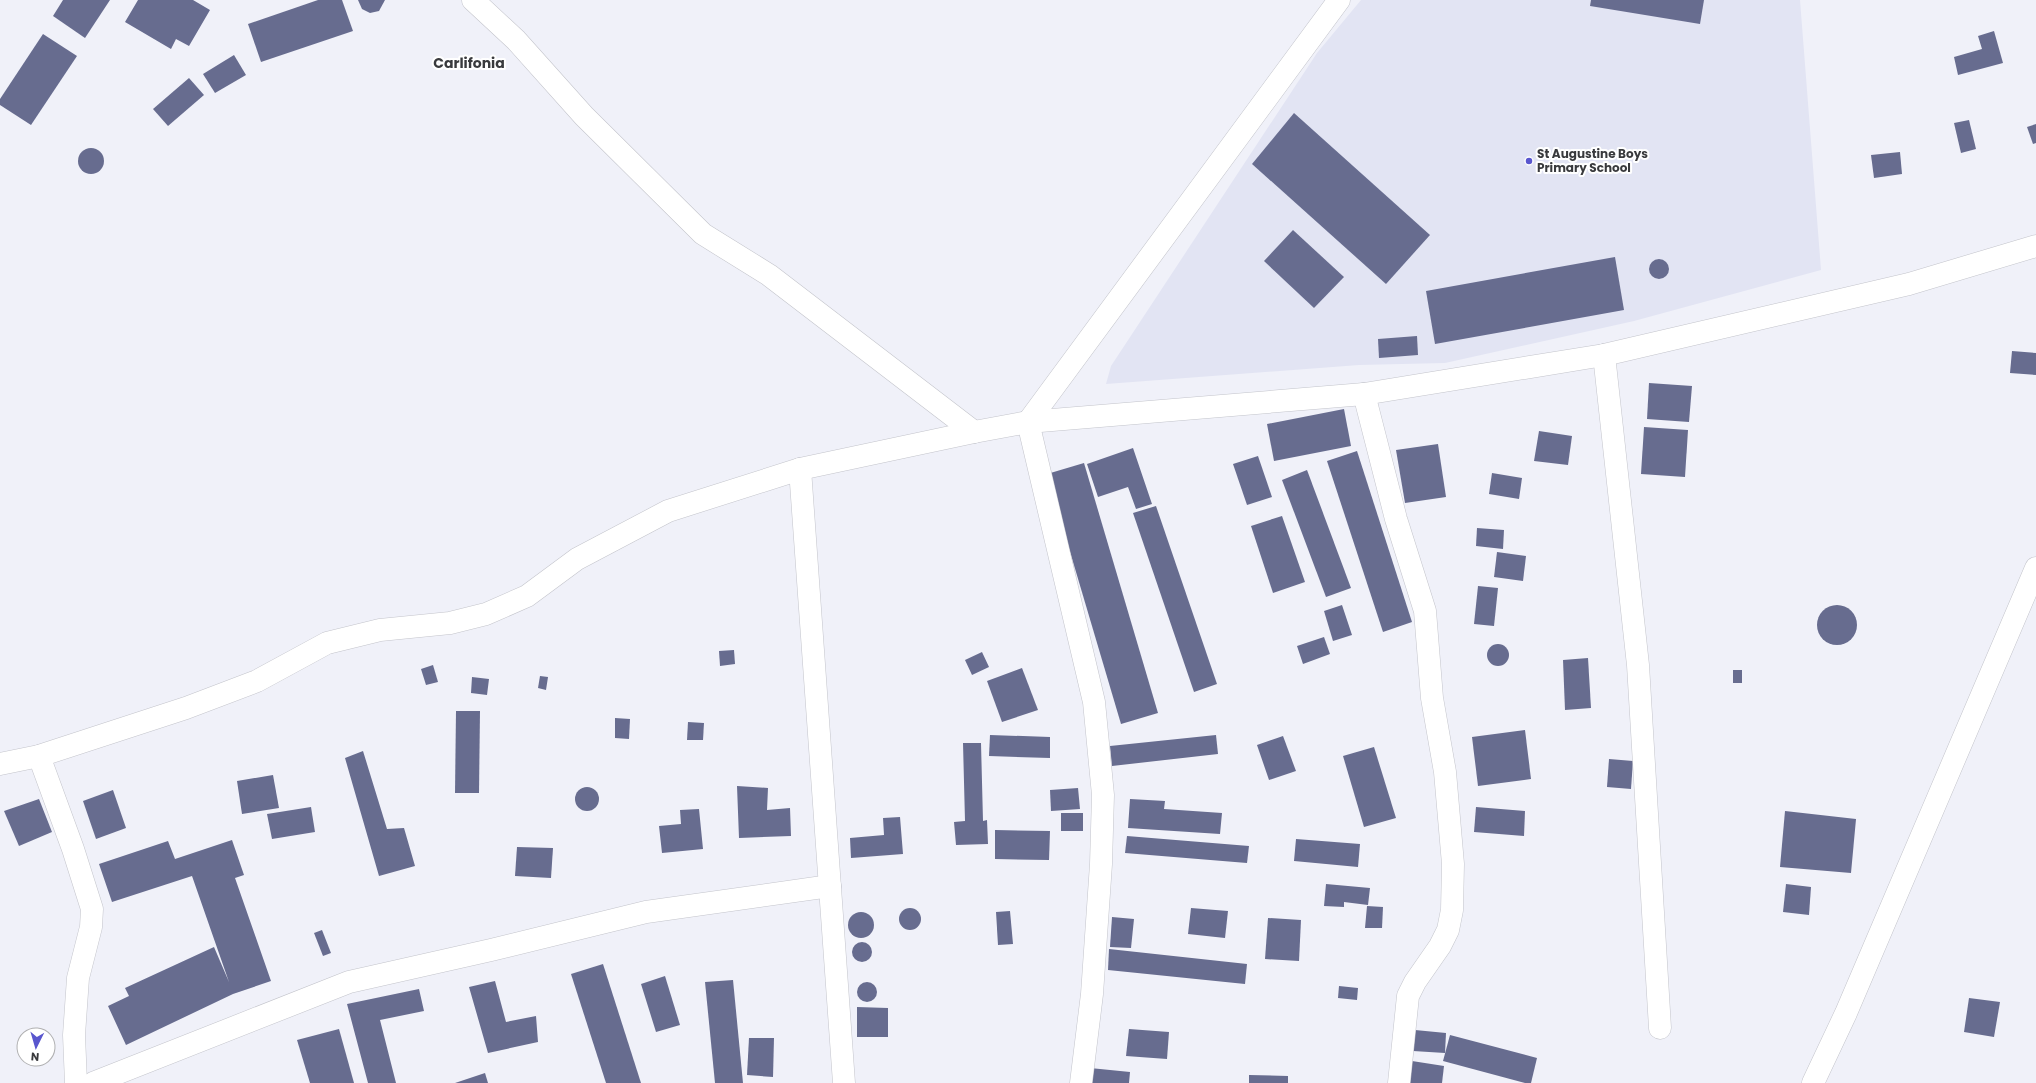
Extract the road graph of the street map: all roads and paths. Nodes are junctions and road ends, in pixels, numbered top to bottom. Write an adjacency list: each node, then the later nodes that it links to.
1 (473, 0): 7 (street)
2 (1339, 0): 6 (street)
3 (2036, 246): 4 (street)
4 (1604, 355): 5 (street); 13 (street)
5 (1364, 394): 6 (street); 18 (street)
6 (1028, 422): 7 (street); 17 (street)
7 (974, 432): 8 (street)
8 (800, 469): 10 (street); 12 (street)
9 (2036, 568): 19 (street)
10 (39, 756): 11 (street); 14 (street)
11 (0, 764)
12 (830, 886): 15 (street); 16 (street)
13 (1660, 1028)
14 (76, 1083)
15 (93, 1083)
16 (844, 1083)
17 (1081, 1083)
18 (1399, 1083)
19 (1813, 1083)

